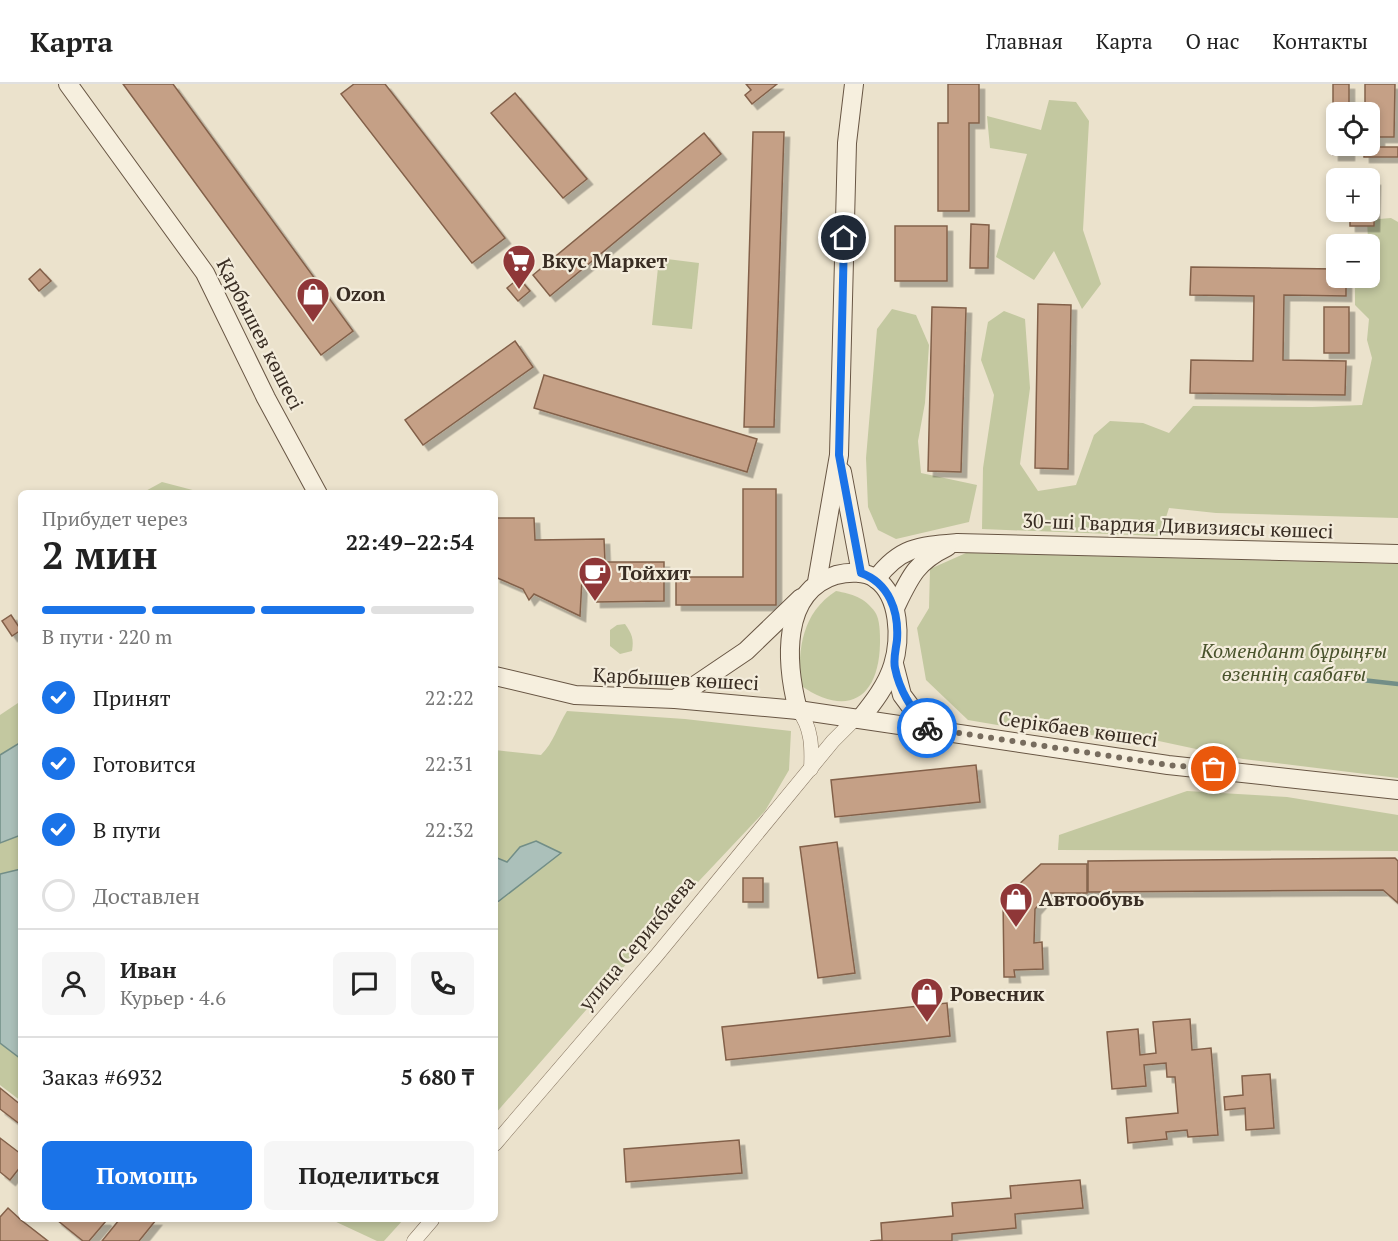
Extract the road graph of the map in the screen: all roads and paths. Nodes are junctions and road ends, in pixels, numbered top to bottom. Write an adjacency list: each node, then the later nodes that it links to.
1 (68, 84): 4 (main road, Қарбышев көшесі)
2 (854, 84): 3 (main road)
3 (839, 455): 7 (main road); 8 (main road)
4 (316, 490)
5 (957, 543): 6 (main road, 30-ші Гвардия Дивизиясы көшесі); 7 (main road, 30-ші Гвардия Дивизиясы көшесі); 9 (main road)
6 (1398, 554)
7 (868, 576): 8 (main road); 9 (main road)
8 (811, 588): 12 (main road); 13 (main road)
9 (895, 608): 10 (main road)
10 (894, 664): 14 (main road); 15 (main road)
11 (498, 677): 12 (main road, Қарбышев көшесі)
12 (675, 699): 13 (main road, Қарбышев көшесі)
13 (798, 710): 14 (main road, Қарбышев көшесі); 16 (street)
14 (858, 719): 15 (main road, Серікбаев көшесі); 16 (street, улица Серикбаева)
15 (928, 730): 17 (main road, Серікбаев көшесі)
16 (811, 769): 18 (street, улица Серикбаева)
17 (1398, 790)
18 (498, 1140)
19 (430, 1222): 20 (street)
20 (414, 1241)

